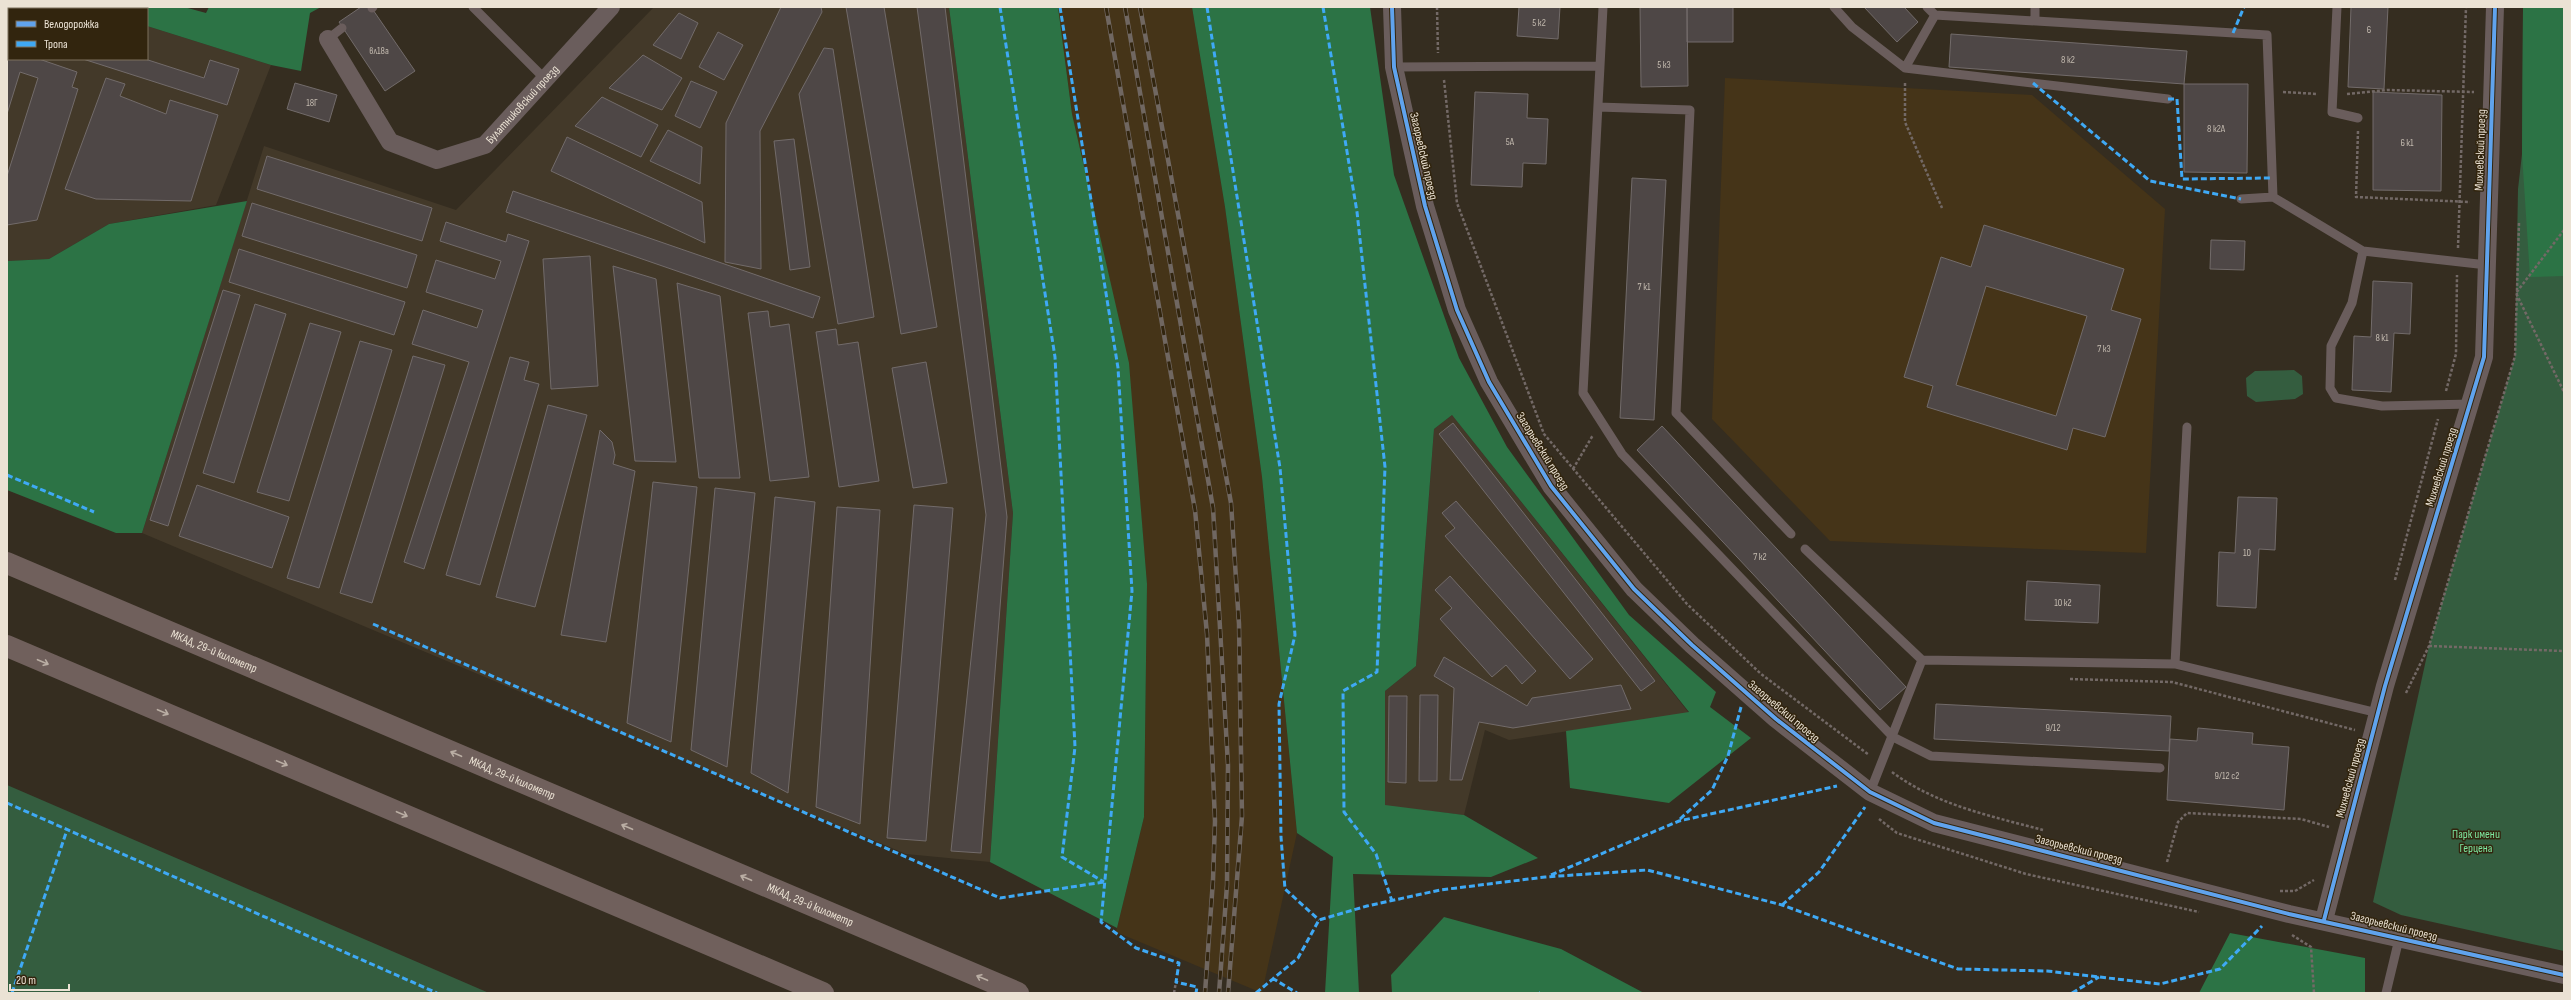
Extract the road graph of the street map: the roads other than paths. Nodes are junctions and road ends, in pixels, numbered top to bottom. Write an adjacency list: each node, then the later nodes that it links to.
1 (473, 7): 19 (lane)
2 (611, 7): 19 (street, Булатниковский проезд)
3 (1392, 7): 17 (street, Загорьевский проезд)
4 (1603, 7): 16 (lane)
5 (1834, 7): 18 (lane)
6 (1927, 7): 11 (lane)
7 (1956, 7): 12 (lane)
8 (2035, 7): 13 (lane)
9 (2337, 7): 22 (lane)
10 (2495, 7): 26 (street, Михневский проезд)
11 (1935, 16): 12 (lane); 18 (lane)
12 (1956, 17): 13 (lane)
13 (2035, 21): 23 (lane)
14 (342, 28): 15 (lane)
15 (328, 39): 19 (street, Булатниковский проезд)
16 (1600, 66): 17 (lane); 21 (lane)
17 (1394, 67): 38 (street, Загорьевский проезд)
18 (1905, 68): 20 (lane)
19 (546, 79)
20 (2168, 99)
21 (1598, 107): 29 (lane); 36 (lane)
22 (2358, 118)
23 (2273, 197): 24 (lane); 25 (lane)
24 (2241, 199)
25 (2363, 251): 26 (lane); 27 (lane)
26 (2487, 265): 27 (street, Михневский проезд)
27 (2471, 404): 35 (street, Михневский проезд)
28 (2187, 427): 34 (lane)
29 (1791, 534)
30 (1805, 549): 33 (lane)
31 (7, 564): 43 (highway, МКАД, 29-й километр, one-way to 31)
32 (7, 646): 42 (highway, one-way to 42)
33 (1922, 660): 34 (lane); 36 (lane)
34 (2175, 664): 35 (lane)
35 (2369, 711): 39 (street, Михневский проезд)
36 (1893, 737): 37 (lane); 38 (lane)
37 (2160, 768)
38 (1870, 792): 39 (street, Загорьевский проезд)
39 (2324, 920): 40 (street, Загорьевский проезд)
40 (2399, 939): 41 (street, Загорьевский проезд); 44 (lane)
41 (2564, 975)
42 (823, 993)
43 (1018, 993)
44 (2386, 993)

